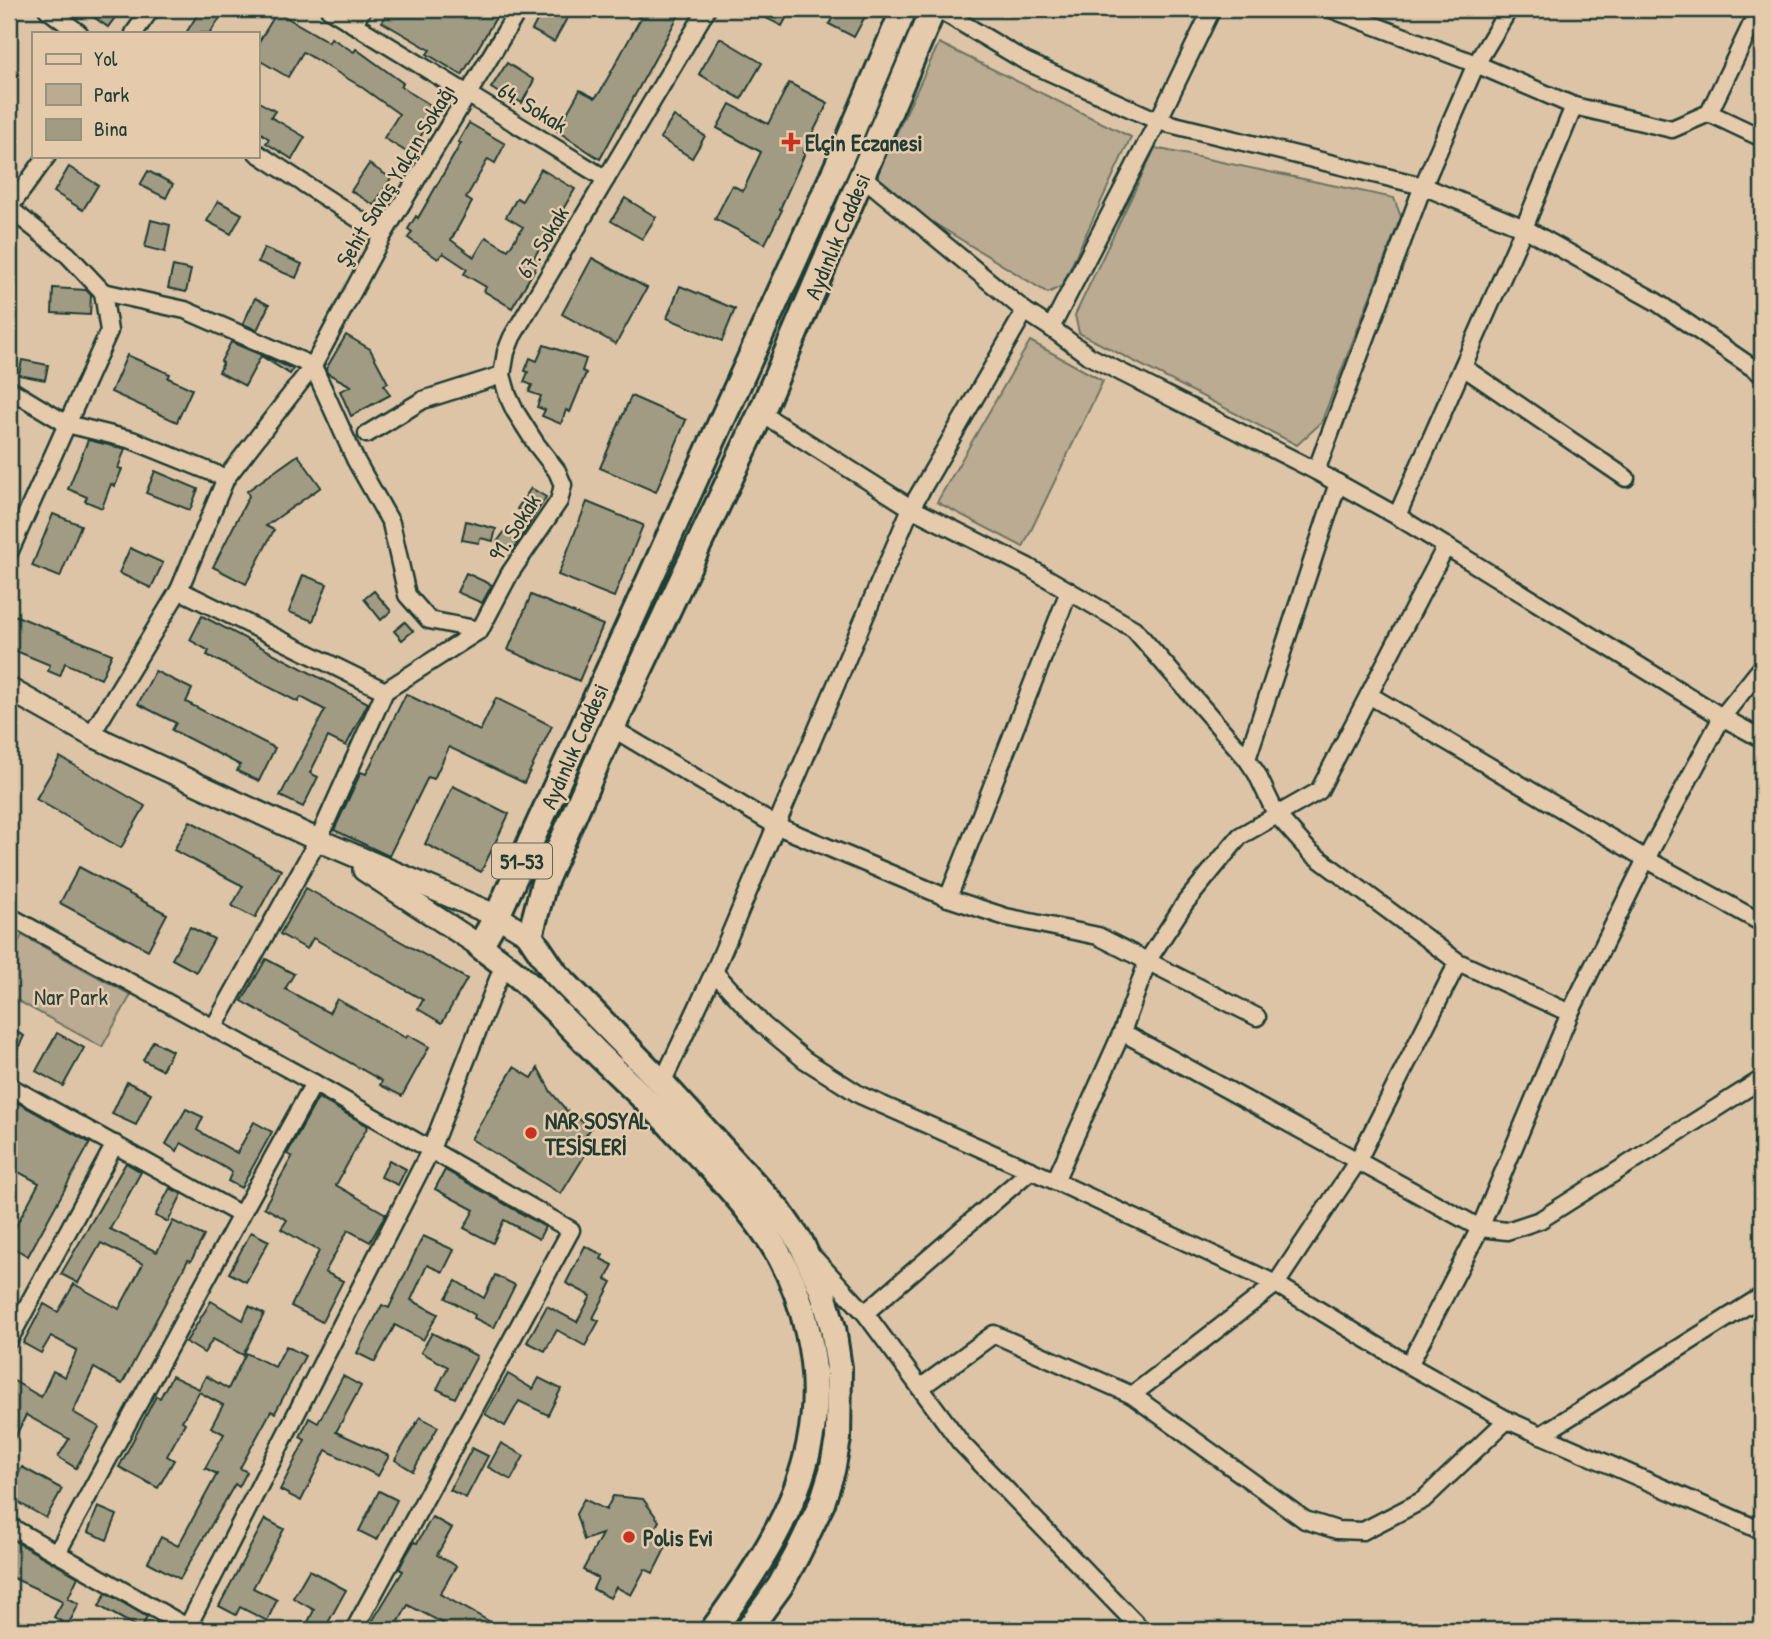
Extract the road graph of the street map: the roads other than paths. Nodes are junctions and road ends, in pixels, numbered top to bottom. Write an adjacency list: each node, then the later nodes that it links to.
1 (47, 9): 14 (street)
2 (152, 9): 15 (street)
3 (329, 9): 13 (street, 64. Sokak)
4 (363, 9): 13 (street)
5 (519, 9): 17 (street, Şehit Savaş Yalçın Sokağı)
6 (706, 9): 25 (street, 67. Sokak)
7 (904, 9): 67 (main road, Aydınlık Caddesi / 51-53)
8 (936, 9): 20 (street); 24 (main road, Aydınlık Caddesi / 51-53)
9 (1212, 9): 20 (street)
10 (1331, 9): 16 (street)
11 (1509, 9): 16 (street)
12 (1759, 9): 19 (street)
13 (353, 24): 17 (street, 64. Sokak)
14 (78, 32)
15 (135, 32)
16 (1476, 64): 18 (street); 26 (street)
17 (469, 95): 25 (street, 64. Sokak); 29 (street, Şehit Savaş Yalçın Sokağı)
18 (1574, 106): 19 (street); 28 (street)
19 (1709, 113): 21 (street)
20 (1158, 121): 26 (street); 32 (street)
21 (1762, 138)
22 (259, 154): 29 (street)
23 (46, 158): 27 (street)
24 (863, 177): 31 (street); 38 (main road, Aydınlık Caddesi / 51-53)
25 (606, 179): 36 (street, 67. Sokak)
26 (1423, 186): 28 (street); 41 (street)
27 (9, 208): 30 (street)
28 (1524, 228): 34 (street); 35 (street)
29 (383, 235): 33 (street, Şehit Savaş Yalçın Sokağı)
30 (103, 292): 33 (street); 39 (street)
31 (1025, 311): 32 (street); 45 (street)
32 (1051, 328): 41 (street)
33 (313, 366): 42 (street, Şehit Savaş Yalçın Sokağı); 51 (street)
34 (1463, 367): 43 (street); 46 (street)
35 (1762, 374)
36 (502, 375): 40 (street); 51 (street, 91. Sokak)
37 (9, 389): 39 (street)
38 (761, 413): 45 (street); 57 (main road, Aydınlık Caddesi / 51-53)
39 (67, 424): 42 (street); 48 (street)
40 (367, 434)
41 (1316, 471): 44 (street)
42 (226, 478): 49 (street, Şehit Savaş Yalçın Sokağı)
43 (1626, 478)
44 (1338, 483): 46 (street); 60 (street)
45 (911, 508): 50 (street); 62 (street)
46 (1397, 516): 47 (street)
47 (1446, 546): 55 (street); 56 (street)
48 (9, 553)
49 (179, 590): 54 (street); 58 (street, Şehit Savaş Yalçın Sokağı)
50 (1069, 591): 60 (street); 65 (street)
51 (480, 631): 54 (street)
52 (1762, 667): 56 (street)
53 (9, 689): 58 (street)
54 (385, 691): 63 (street)
55 (1369, 695): 61 (street); 64 (street)
56 (1722, 717): 59 (street); 64 (street)
57 (612, 728): 62 (street); 69 (main road, Aydınlık Caddesi / 51-53)
58 (91, 735): 63 (street)
59 (1762, 739)
60 (1247, 759): 61 (street)
61 (1276, 814): 71 (street); 72 (street)
62 (775, 825): 65 (street); 74 (street)
63 (318, 840): 67 (street); 70 (street); 77 (street)
64 (1646, 859): 68 (street); 75 (street)
65 (948, 898): 71 (street)
66 (9, 916): 77 (street)
67 (497, 916): 69 (street); 70 (main road, Aydınlık Caddesi / 51-53)
68 (1762, 923)
69 (530, 936): 73 (main road, Aydınlık Caddesi); 81 (main road)
70 (480, 946): 73 (main road)
71 (1148, 960): 76 (street); 78 (street)
72 (1458, 962): 75 (street); 85 (street)
73 (509, 968): 84 (street); 105 (main road)
74 (714, 972): 81 (street); 86 (street)
75 (1570, 1013): 89 (street)
76 (1257, 1017)
77 (214, 1027): 80 (street)
78 (1122, 1032): 85 (street); 87 (street)
79 (1762, 1079): 89 (street)
80 (314, 1083): 84 (street); 88 (street)
81 (662, 1083): 90 (main road)
82 (9, 1086): 83 (street)
83 (115, 1144): 88 (street); 94 (street)
84 (431, 1149): 103 (street); 104 (street)
85 (1357, 1162): 89 (street); 91 (street)
86 (1031, 1170): 87 (street); 93 (street)
87 (1055, 1181): 91 (street)
88 (241, 1214): 102 (street)
89 (1480, 1228): 95 (street)
90 (801, 1243): 93 (street); 106 (main road)
91 (1276, 1284): 95 (street); 97 (street)
92 (1762, 1296): 99 (street)
93 (865, 1313): 96 (street)
94 (9, 1340)
95 (1409, 1365): 98 (street)
96 (920, 1388): 97 (street); 107 (street)
97 (1132, 1395): 98 (street)
98 (1507, 1420): 99 (street)
99 (1541, 1435): 101 (street)
100 (9, 1526): 102 (street)
101 (1762, 1531)
102 (57, 1553): 103 (street)
103 (189, 1630)
104 (354, 1630)
105 (713, 1630)
106 (748, 1630)
107 (1142, 1630)

